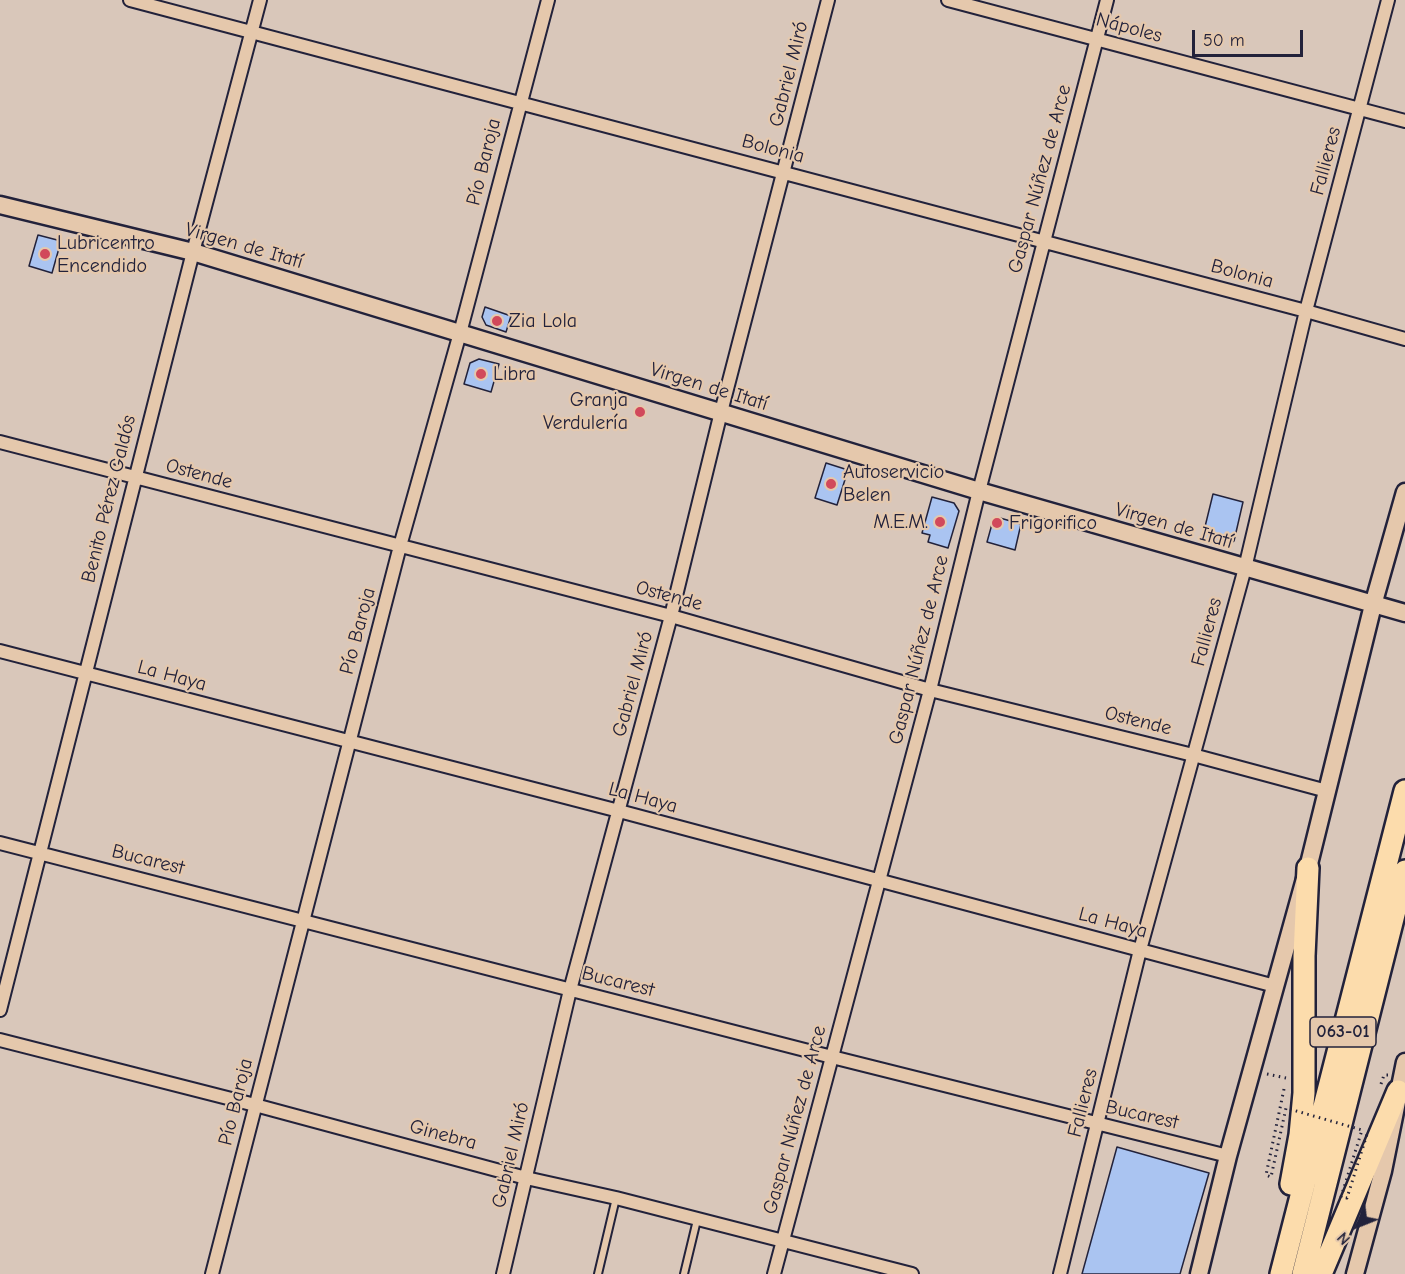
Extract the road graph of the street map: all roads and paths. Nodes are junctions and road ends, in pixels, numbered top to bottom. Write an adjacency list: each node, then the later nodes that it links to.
1 (130, 0): 8 (street, Bolonia)
2 (260, 0): 8 (street, Benito Pérez Galdós)
3 (548, 0): 10 (street, Pío Baroja)
4 (828, 0): 13 (street, Gabriel Miró)
5 (948, 0): 9 (street, Nápoles)
6 (1107, 0): 9 (street, Gaspar Núñez de Arce)
7 (1388, 0): 11 (street, Fallieres)
8 (252, 31): 10 (street, Bolonia); 16 (street, Benito Pérez Galdós)
9 (1097, 39): 11 (street, Nápoles); 15 (street, Gaspar Núñez de Arce)
10 (519, 104): 13 (street, Bolonia); 18 (street, Pío Baroja)
11 (1361, 108): 12 (street, Nápoles); 17 (street, Fallieres)
12 (1405, 121)
13 (784, 172): 15 (street, Bolonia); 20 (street, Gabriel Miró)
14 (0, 205): 16 (street, Virgen de Itatí)
15 (1044, 241): 17 (street, Bolonia); 23 (street, Gaspar Núñez de Arce)
16 (193, 252): 18 (street, Virgen de Itatí); 22 (street, Benito Pérez Galdós)
17 (1306, 311): 19 (street, Bolonia); 26 (street, Fallieres)
18 (460, 333): 20 (street, Virgen de Itatí); 25 (street, Pío Baroja)
19 (1405, 339)
20 (721, 412): 23 (street, Virgen de Itatí); 29 (street, Gabriel Miró)
21 (0, 442): 22 (street, Ostende)
22 (135, 477): 25 (street, Ostende); 31 (street, Benito Pérez Galdós)
23 (979, 491): 26 (street, Virgen de Itatí); 32 (street, Gaspar Núñez de Arce)
24 (1405, 492): 27 (street)
25 (400, 546): 29 (street, Ostende); 33 (street, Pío Baroja)
26 (1245, 568): 27 (street, Virgen de Itatí); 34 (street, Fallieres)
27 (1373, 605): 28 (street, Virgen de Itatí); 35 (street)
28 (1405, 613)
29 (671, 616): 32 (street, Ostende); 37 (street, Gabriel Miró)
30 (0, 651): 31 (street, La Haya)
31 (85, 673): 33 (street, La Haya); 39 (street, Benito Pérez Galdós)
32 (930, 690): 34 (street, Ostende); 42 (street, Gaspar Núñez de Arce)
33 (349, 743): 37 (street, La Haya); 43 (street, Pío Baroja)
34 (1193, 755): 35 (street, Ostende); 44 (street, Fallieres)
35 (1327, 791): 40 (street)
36 (1405, 791): 69 (highway, 063-01)
37 (619, 812): 42 (street, La Haya); 46 (street, Gabriel Miró)
38 (0, 843): 39 (street, Bucarest)
39 (39, 853): 43 (street, Bucarest); 47 (street, Benito Pérez Galdós)
40 (1308, 868): 45 (street); 69 (highway)
41 (1405, 872): 70 (highway, 063-01)
42 (879, 880): 44 (street, La Haya); 49 (street, Gaspar Núñez de Arce)
43 (303, 920): 46 (street, Bucarest); 53 (street, Pío Baroja)
44 (1140, 950): 45 (street, La Haya); 54 (street, Fallieres)
45 (1275, 986): 51 (street)
46 (570, 990): 49 (street, Bucarest); 57 (street, Gabriel Miró)
47 (0, 1010)
48 (0, 1040): 53 (street, Ginebra)
49 (832, 1057): 54 (street, Bucarest); 60 (street, Gaspar Núñez de Arce)
50 (1405, 1062): 52 (street)
51 (1252, 1071): 55 (path, bridge); 56 (street)
52 (1398, 1091): 71 (highway); 72 (street)
53 (255, 1105): 57 (street, Ginebra); 61 (street, Pío Baroja)
54 (1098, 1125): 56 (street, Bucarest); 67 (street, Fallieres)
55 (1368, 1131)
56 (1228, 1156): 68 (street)
57 (526, 1178): 58 (street, Ginebra); 62 (street, Gabriel Miró)
58 (616, 1198): 59 (street, Ginebra); 63 (lane)
59 (697, 1220): 60 (street, Ginebra); 64 (lane)
60 (782, 1240): 65 (street, Gaspar Núñez de Arce); 66 (street, Ginebra)
61 (212, 1274)
62 (503, 1274)
63 (598, 1274)
64 (684, 1274)
65 (774, 1274)
66 (912, 1274)
67 (1060, 1274)
68 (1199, 1274)
69 (1279, 1274)
70 (1303, 1274)
71 (1321, 1274)
72 (1355, 1274)

